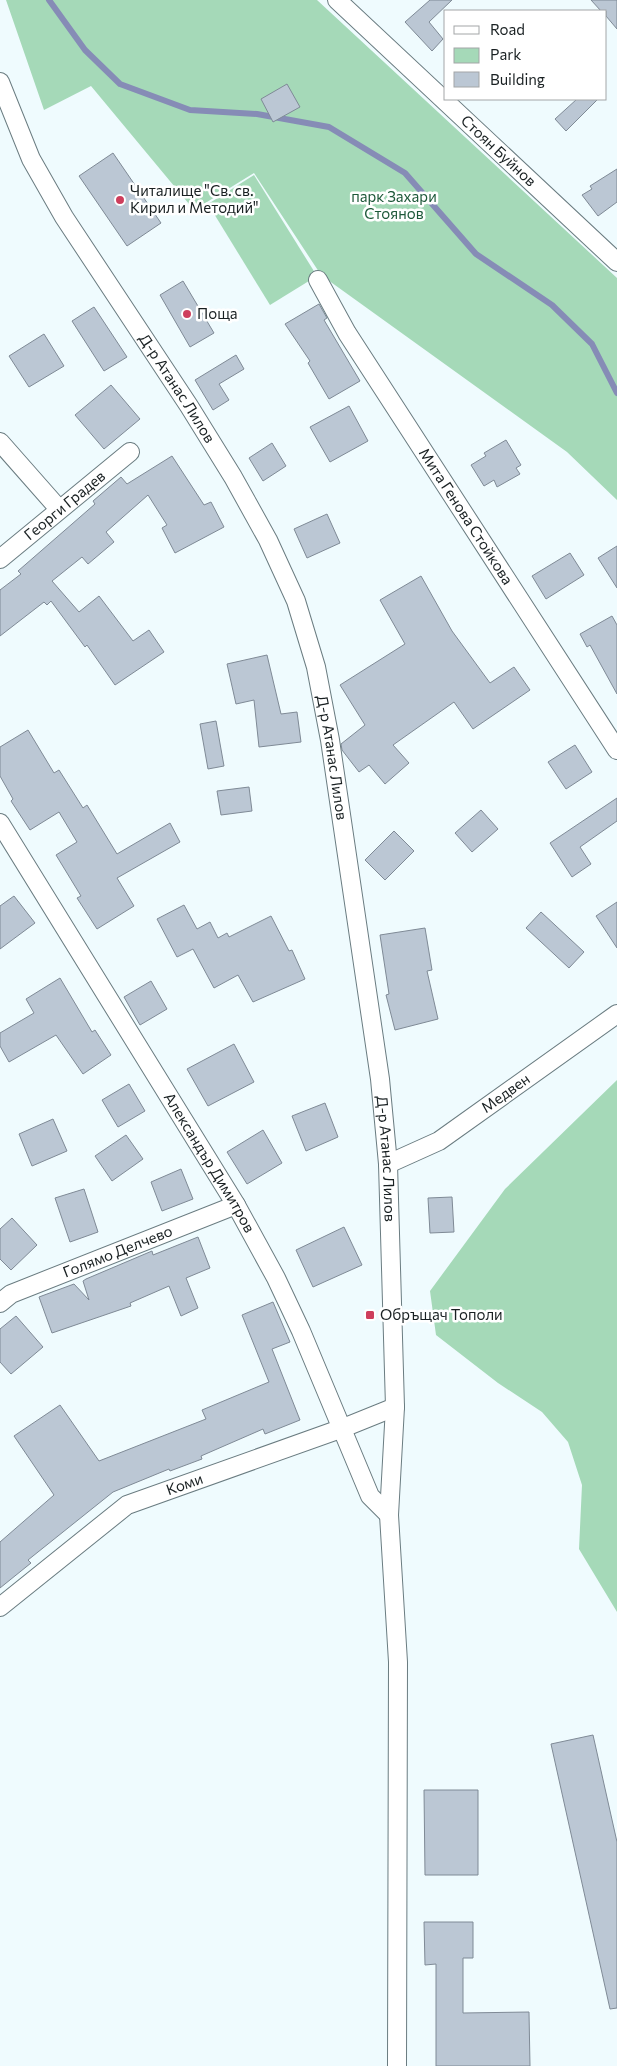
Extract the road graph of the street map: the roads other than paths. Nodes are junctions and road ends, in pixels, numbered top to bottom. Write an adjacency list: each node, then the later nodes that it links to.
1 (337, 0): 3 (street, Стоян Буйнов)
2 (0, 82): 12 (street, Д-р Атанас Лилов)
3 (617, 262)
4 (318, 280): 9 (street, Мита Генова Стойкова)
5 (0, 442): 7 (street)
6 (130, 452): 7 (street, Георги Градев)
7 (59, 509): 8 (street, Георги Градев)
8 (0, 559)
9 (617, 750)
10 (0, 823): 13 (street, Александър Димитров)
11 (617, 1014): 12 (street, Медвен)
12 (388, 1164): 15 (street, Д-р Атанас Лилов)
13 (236, 1205): 14 (street, Голямо Делчево); 16 (street, Александър Димитров)
14 (4, 1293)
15 (395, 1407): 16 (street, Коми); 17 (street, Д-р Атанас Лилов)
16 (343, 1428): 17 (street, Александър Димитров); 18 (street, Коми)
17 (389, 1515): 19 (street, Д-р Атанас Лилов)
18 (2, 1600)
19 (397, 2066)

